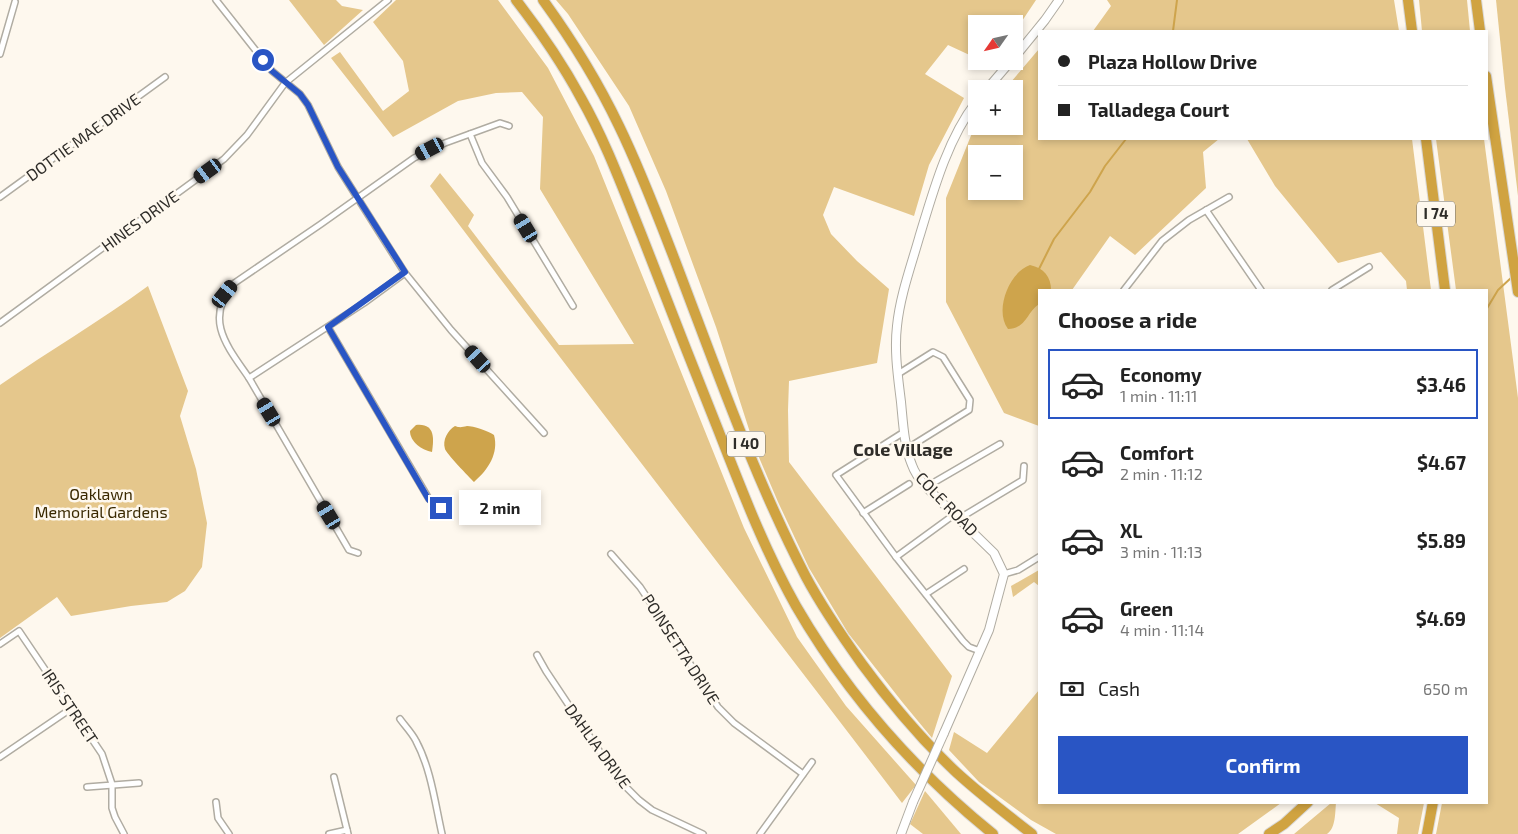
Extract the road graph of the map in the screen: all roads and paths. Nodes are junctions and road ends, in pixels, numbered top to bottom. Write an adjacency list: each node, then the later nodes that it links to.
1 (216, 0): 18 (street)
2 (378, 0): 10 (street)
3 (388, 0): 10 (street, HINES DRIVE)
4 (516, 0): 80 (highway, I 40)
5 (542, 0): 81 (highway, I 40)
6 (1059, 0): 13 (street)
7 (1408, 0): 11 (highway)
8 (1476, 0): 12 (highway)
9 (15, 2): 14 (street)
10 (382, 6): 18 (street, HINES DRIVE)
11 (1412, 30)
12 (1480, 30)
13 (1023, 47)
14 (0, 54)
15 (1003, 70): 17 (street)
16 (165, 77): 25 (street, DOTTIE MAE DRIVE)
17 (995, 80)
18 (285, 83): 26 (street); 36 (street, HINES DRIVE)
19 (1488, 90): 34 (highway)
20 (968, 113): 38 (street, COLE ROAD)
21 (509, 126): 22 (street)
22 (470, 134): 26 (street); 35 (street)
23 (1426, 140): 33 (highway, I 74)
24 (1229, 196): 27 (street)
25 (0, 197)
26 (358, 199): 29 (street); 39 (street)
27 (1206, 210): 30 (street); 31 (street)
28 (1369, 267): 32 (street)
29 (405, 272): 37 (street); 41 (street)
30 (1125, 289)
31 (1260, 289)
32 (1334, 289)
33 (1446, 289)
34 (1518, 292)
35 (573, 306)
36 (0, 323)
37 (328, 327): 39 (street); 47 (street)
38 (901, 372): 40 (street, COLE ROAD); 43 (street)
39 (249, 378): 50 (street)
40 (904, 432): 43 (street, COLE ROAD); 48 (street)
41 (544, 433)
42 (1000, 444): 46 (street)
43 (908, 448): 46 (street, COLE ROAD)
44 (1024, 466): 49 (street)
45 (909, 484): 48 (street)
46 (926, 487): 49 (street, COLE ROAD)
47 (441, 508)
48 (863, 513): 52 (street)
49 (956, 516): 52 (street); 55 (street, COLE ROAD)
50 (358, 553)
51 (611, 554): 64 (street, POINSETTA DRIVE)
52 (896, 557): 56 (street)
53 (1038, 558): 55 (street)
54 (964, 569): 56 (street)
55 (1004, 574): 58 (street)
56 (926, 594): 58 (street)
57 (0, 644): 60 (street, IRIS STREET)
58 (980, 651): 79 (street, bridge)
59 (537, 655): 77 (street, DAHLIA DRIVE)
60 (72, 708): 62 (street); 67 (street, IRIS STREET)
61 (400, 719): 76 (street)
62 (0, 757)
63 (812, 762): 64 (street)
64 (803, 774): 78 (street)
65 (334, 777): 72 (street)
66 (139, 783): 67 (street)
67 (112, 784): 68 (street); 73 (street, IRIS STREET)
68 (87, 787)
69 (216, 802): 74 (street)
70 (1306, 804): 82 (highway)
71 (1434, 804): 83 (highway)
72 (347, 832): 75 (street)
73 (124, 834)
74 (229, 834)
75 (329, 834)
76 (442, 834)
77 (703, 834)
78 (760, 834)
79 (901, 834)
80 (992, 834)
81 (1032, 834)
82 (1269, 834)
83 (1427, 834)

